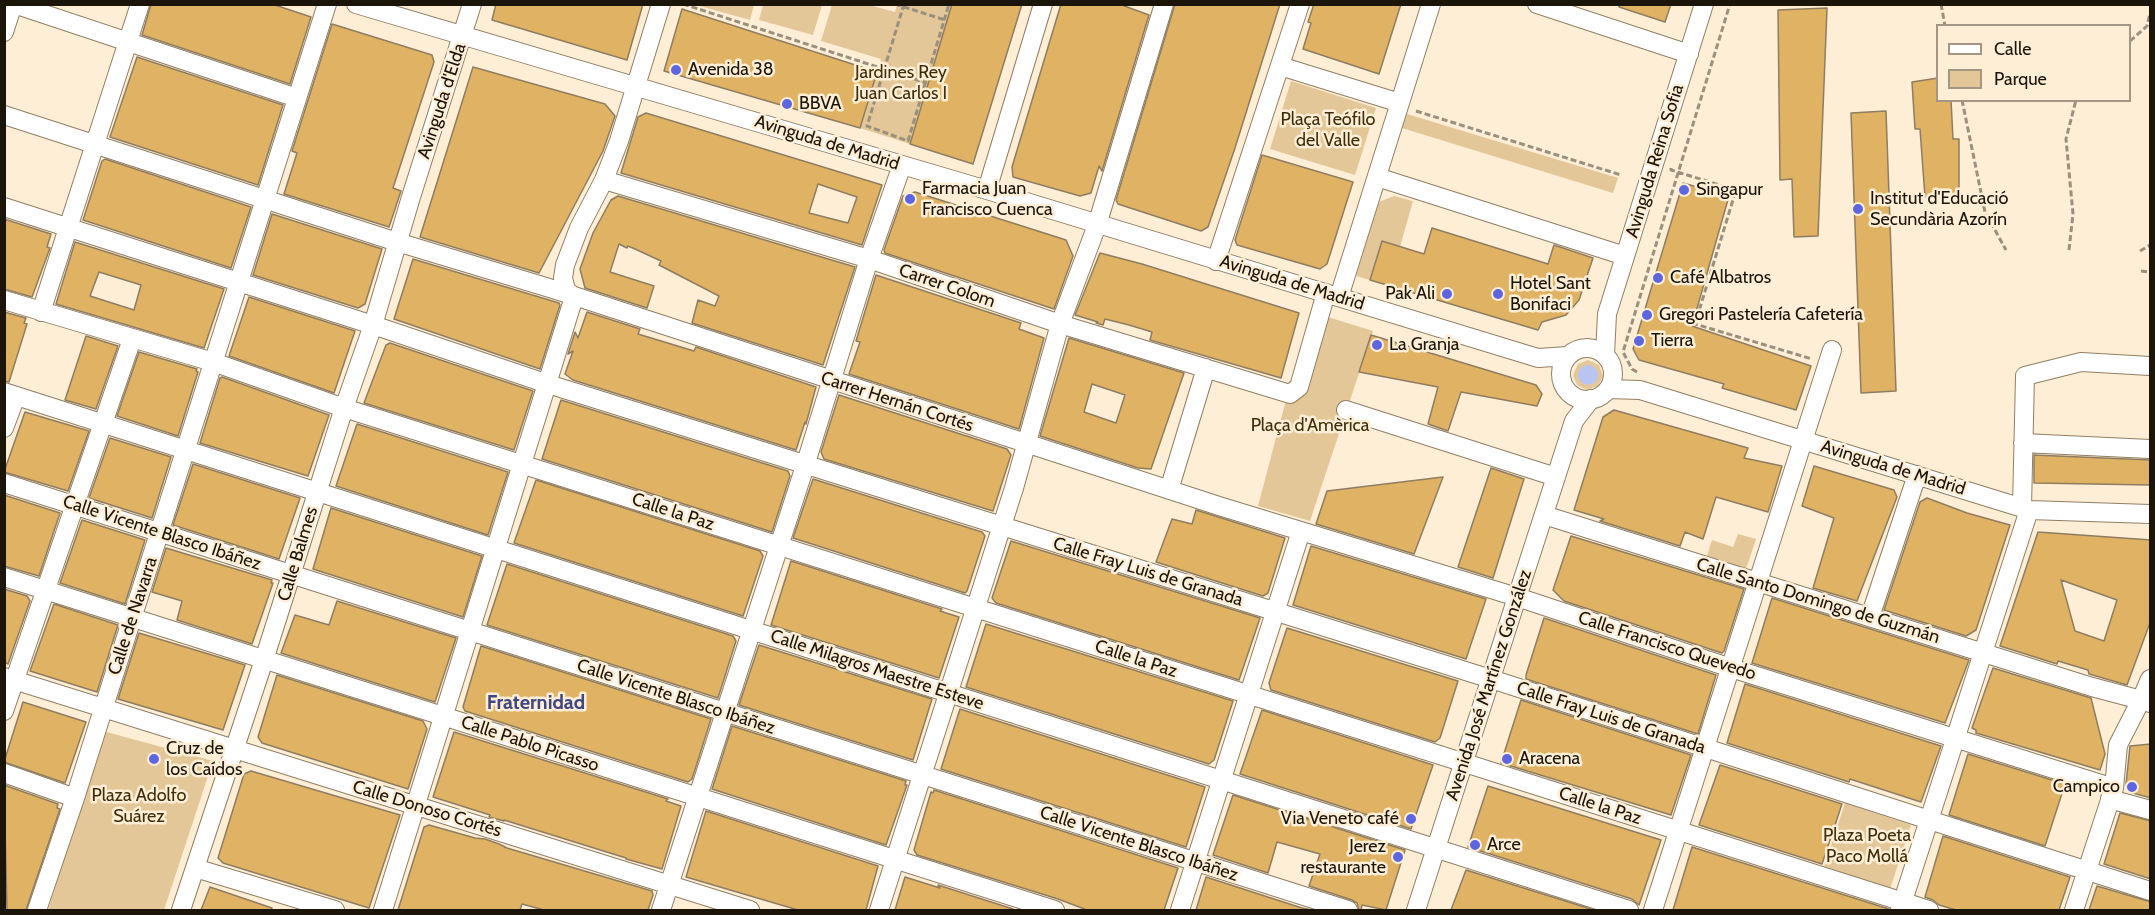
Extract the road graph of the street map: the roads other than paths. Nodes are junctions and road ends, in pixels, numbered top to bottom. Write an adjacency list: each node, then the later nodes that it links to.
1 (14, 4): 13 (street); 15 (street)
2 (140, 4): 15 (street)
3 (327, 4): 19 (street, Calle de Navarra)
4 (356, 4): 14 (street, Avinguda de Madrid)
5 (472, 4): 14 (street, Avinguda d'Elda)
6 (661, 4): 18 (street)
7 (1043, 4): 26 (street)
8 (1300, 4): 17 (street)
9 (1431, 4): 20 (street)
10 (1537, 4): 16 (street)
11 (1704, 4): 16 (street, Avinguda Reina Sofia)
12 (1162, 5): 30 (street)
13 (4, 32)
14 (462, 36): 18 (street, Avinguda de Madrid); 27 (street, Avinguda d'Elda)
15 (128, 42): 19 (street); 22 (street)
16 (1689, 54): 33 (street, Avinguda Reina Sofia)
17 (1280, 66): 20 (street); 35 (street)
18 (636, 86): 23 (street, Avinguda de Madrid); 25 (street)
19 (297, 98): 28 (street, Calle de Navarra)
20 (1403, 105): 24 (street)
21 (4, 115): 22 (street, Carrer Hernán Cortés)
22 (95, 144): 28 (street, Carrer Hernán Cortés); 31 (street)
23 (902, 165): 26 (street, Avinguda de Madrid); 34 (street)
24 (1377, 177): 33 (street); 37 (street)
25 (604, 180): 34 (street, Carrer Colom); 38 (street)
26 (987, 190): 30 (street, Avinguda de Madrid)
27 (411, 197): 32 (street, Calle Balmes)
28 (264, 199): 32 (street, Carrer Hernán Cortés); 36 (street, Calle de Navarra)
29 (4, 207): 31 (street, Calle Fray Luis de Granada)
30 (1097, 225): 35 (street, Avinguda de Madrid); 42 (street)
31 (68, 228): 36 (street, Calle Fray Luis de Granada); 40 (street)
32 (397, 243): 38 (street, Carrer Hernán Cortés); 43 (street, Calle Balmes)
33 (1625, 256): 41 (street, Avinguda Reina Sofia)
34 (869, 259): 42 (street, Carrer Colom); 54 (street)
35 (1216, 261): 37 (street, Avinguda de Madrid)
36 (238, 282): 43 (street, Calle Fray Luis de Granada); 49 (street, Calle de Navarra)
37 (1332, 296): 48 (street, Avinguda de Madrid); 52 (street, Carrer Colom)
38 (574, 297): 54 (street, Carrer Hernán Cortés); 56 (street)
39 (4, 300): 40 (street, Calle la Paz)
40 (41, 312): 44 (street, Calle la Paz)
41 (1606, 318): 45 (street, Avinguda Reina Sofia); 50 (street, Avinguda Reina Sofia)
42 (1060, 324): 52 (street, Carrer Colom); 68 (street)
43 (373, 325): 56 (street, Calle Fray Luis de Granada); 61 (street, Calle Balmes)
44 (132, 339): 49 (street, Calle la Paz); 64 (street)
45 (1586, 348): 46 (street); 50 (street)
46 (1568, 356): 48 (street, Avinguda de Madrid); 53 (street)
47 (1830, 357): 66 (street)
48 (1539, 358): 53 (street, Avinguda de Madrid)
49 (213, 362): 61 (street, Calle la Paz); 70 (street, Calle de Navarra)
50 (1609, 363): 55 (street, Avinguda de Madrid); 57 (street)
51 (2151, 366): 67 (street)
52 (1206, 368): 76 (street)
53 (1561, 376): 59 (street)
54 (831, 380): 68 (street, Carrer Hernán Cortés); 72 (street)
55 (1640, 382): 57 (street, Avinguda de Madrid); 66 (street, Avinguda de Madrid)
56 (548, 384): 71 (street); 72 (street, Calle Fray Luis de Granada)
57 (1608, 389): 60 (street)
58 (10, 394): 64 (street, Calle Milagros Maestre Esteve); 65 (street)
59 (1571, 394): 60 (street); 63 (street)
60 (1591, 399): 63 (street)
61 (344, 408): 71 (street, Calle la Paz); 77 (street, Calle Balmes)
62 (1346, 410): 74 (street)
63 (1574, 421): 74 (street, Avenida José Martínez González)
64 (103, 423): 70 (street, Calle Milagros Maestre Esteve); 78 (street)
65 (4, 429)
66 (1804, 441): 73 (street, Avinguda de Madrid); 90 (street)
67 (2024, 443): 69 (street); 80 (street)
68 (1028, 444): 76 (street, Carrer Hernán Cortés); 83 (street)
69 (2151, 449)
70 (185, 450): 77 (street, Calle Milagros Maestre Esteve); 85 (street, Calle de Navarra)
71 (523, 465): 86 (street, Calle la Paz); 87 (street)
72 (805, 466): 83 (street, Calle Fray Luis de Granada); 86 (street)
73 (1917, 475): 80 (street, Avinguda de Madrid); 95 (street)
74 (1556, 477): 82 (street, Avenida José Martínez González)
75 (4, 483): 78 (street, Calle Vicente Blasco Ibáñez)
76 (1169, 490): 79 (street, Carrer Hernán Cortés)
77 (317, 491): 87 (street, Calle Milagros Maestre Esteve); 88 (street, Calle Balmes)
78 (74, 506): 85 (street, Calle Vicente Blasco Ibáñez); 91 (street)
79 (1219, 506): 84 (street, Calle Francisco Quevedo)
80 (2026, 509): 81 (street, Avinguda de Madrid); 99 (street)
81 (2151, 514)
82 (1544, 515): 90 (street, Calle Santo Domingo de Guzmán); 92 (street, Avenida José Martínez González)
83 (1002, 527): 93 (street); 94 (street, Calle Fray Luis de Granada)
84 (1301, 531): 92 (street, Calle Francisco Quevedo); 94 (street)
85 (159, 533): 88 (street, Calle Vicente Blasco Ibáñez); 96 (street, Calle de Navarra)
86 (779, 546): 93 (street, Calle la Paz); 97 (street)
87 (496, 548): 97 (street, Calle Milagros Maestre Esteve); 98 (street)
88 (292, 575): 98 (street, Calle Vicente Blasco Ibáñez); 100 (street, Calle Balmes)
89 (4, 577): 91 (street, Calle Pablo Picasso)
90 (1759, 582): 95 (street, Calle Santo Domingo de Guzmán); 101 (street)
91 (45, 590): 96 (street, Calle Pablo Picasso); 102 (street)
92 (1517, 597): 101 (street, Calle Francisco Quevedo); 103 (street, Avenida José Martínez González)
93 (976, 608): 105 (street); 106 (street, Calle la Paz)
94 (1275, 612): 103 (street, Calle Fray Luis de Granada); 106 (street)
95 (1869, 617): 99 (street, Calle Santo Domingo de Guzmán)
96 (132, 618): 100 (street, Calle Pablo Picasso); 108 (street, Calle de Navarra)
97 (751, 630): 105 (street, Calle Milagros Maestre Esteve); 110 (street)
98 (470, 632): 110 (street, Calle Vicente Blasco Ibáñez); 111 (street)
99 (1984, 652): 107 (street, Calle Santo Domingo de Guzmán); 112 (street)
100 (264, 660): 111 (street, Calle Pablo Picasso); 113 (street, Calle Balmes)
101 (1731, 668): 112 (street, Calle Francisco Quevedo); 114 (street)
102 (10, 679): 108 (street, Calle Donoso Cortés); 109 (street)
103 (1491, 679): 114 (street, Calle Fray Luis de Granada); 115 (street, Avenida José Martínez González)
104 (2151, 679): 107 (street)
105 (949, 693): 117 (street); 118 (street, Calle Milagros Maestre Esteve)
106 (1249, 695): 115 (street, Calle la Paz); 118 (street)
107 (2146, 702): 119 (street)
108 (104, 708): 113 (street, Calle Donoso Cortés); 121 (street, Calle de Navarra)
109 (4, 711)
110 (724, 713): 117 (street, Calle Vicente Blasco Ibáñez); 120 (street)
111 (444, 717): 120 (street, Calle Pablo Picasso); 122 (street)
112 (1956, 739): 119 (street, Calle Francisco Quevedo); 124 (street)
113 (234, 749): 122 (street, Calle Donoso Cortés); 129 (street, Calle Balmes)
114 (1705, 749): 124 (street, Calle Fray Luis de Granada); 125 (street)
115 (1464, 763): 125 (street, Calle la Paz); 126 (street, Avenida José Martínez González)
116 (4, 773): 121 (street)
117 (922, 776): 127 (street); 128 (street, Calle Vicente Blasco Ibáñez)
118 (1221, 780): 126 (street, Calle Milagros Maestre Esteve); 128 (street)
119 (2112, 793): 123 (street, Calle Francisco Quevedo); 130 (street)
120 (697, 797): 127 (street, Calle Pablo Picasso); 131 (street)
121 (75, 798): 135 (street, Calle de Navarra)
122 (416, 806): 131 (street, Calle Donoso Cortés); 138 (street)
123 (2151, 810)
124 (1929, 820): 130 (street, Calle Fray Luis de Granada); 134 (street)
125 (1679, 831): 134 (street, Calle la Paz); 147 (street)
126 (1436, 849): 145 (street, Avenida José Martínez González); 146 (street, Calle Milagros Maestre Esteve)
127 (896, 860): 133 (street, Calle Pablo Picasso); 141 (street)
128 (1196, 862): 143 (street); 144 (street, Calle Vicente Blasco Ibáñez)
129 (195, 868): 136 (street, Calle Balmes); 137 (street)
130 (2086, 872): 132 (street, Calle Fray Luis de Granada); 149 (street)
131 (669, 885): 139 (street); 140 (street, Calle Donoso Cortés)
132 (2151, 891)
133 (1025, 906): 142 (street, Calle Pablo Picasso)
134 (1902, 906): 148 (street, Calle la Paz)
135 (36, 910)
136 (181, 910)
137 (335, 910)
138 (383, 910)
139 (661, 910)
140 (750, 910)
141 (879, 910)
142 (1055, 910)
143 (1180, 910)
144 (1348, 910)
145 (1416, 910)
146 (1629, 910)
147 (1653, 910)
148 (1929, 910)
149 (2074, 910)

